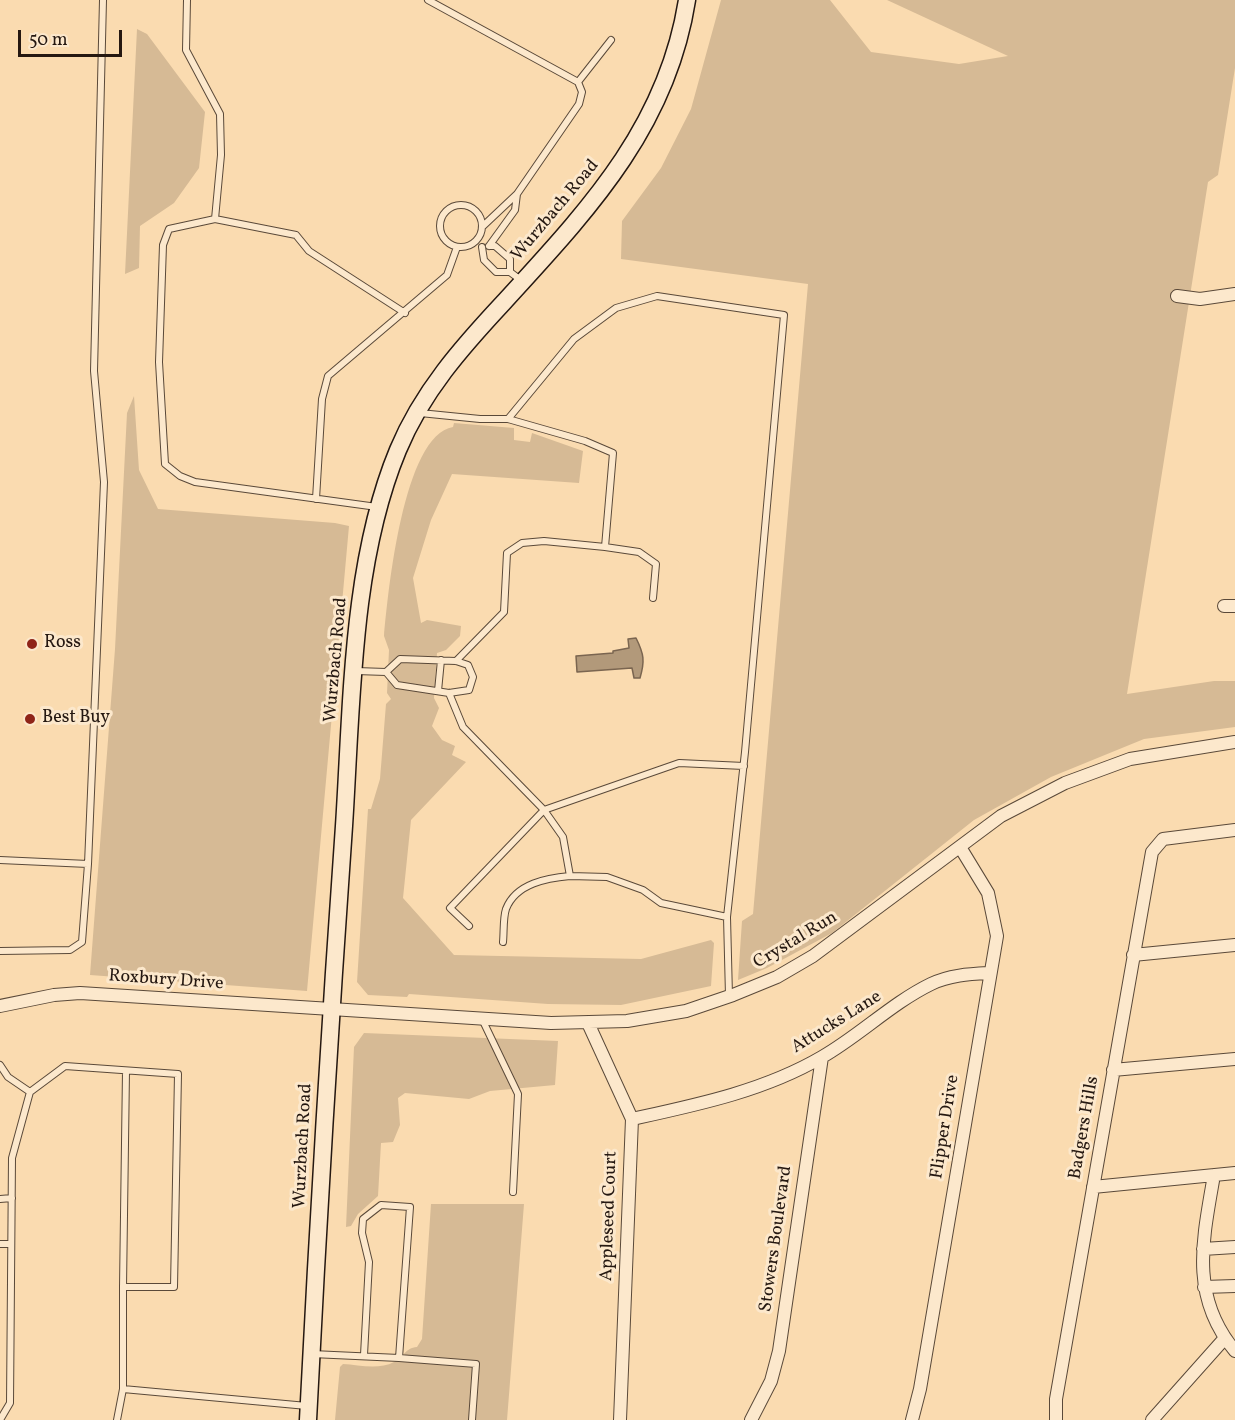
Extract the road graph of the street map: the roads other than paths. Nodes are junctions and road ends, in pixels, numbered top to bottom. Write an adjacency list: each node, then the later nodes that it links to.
1 (103, 0): 35 (lane)
2 (187, 0): 8 (lane)
3 (428, 0): 6 (lane)
4 (687, 0): 13 (main road, Wurzbach Road)
5 (611, 40): 6 (lane)
6 (578, 82): 7 (lane)
7 (517, 194): 9 (lane); 12 (lane)
8 (215, 219): 16 (lane); 19 (lane)
9 (482, 227): 10 (lane); 11 (lane)
10 (475, 242): 11 (lane); 12 (lane)
11 (457, 247): 16 (lane)
12 (486, 247): 13 (lane); 13 (lane)
13 (516, 277): 17 (main road, Wurzbach Road)
14 (1235, 294): 15 (street)
15 (1177, 296)
16 (405, 313): 19 (lane)
17 (417, 412): 18 (lane); 20 (main road, Wurzbach Road)
18 (508, 419): 21 (lane); 30 (lane)
19 (316, 499): 20 (lane)
20 (378, 507): 25 (main road, Wurzbach Road)
21 (605, 547): 22 (lane); 24 (lane)
22 (652, 598)
23 (441, 660): 24 (lane); 26 (lane); 27 (lane)
24 (456, 661): 28 (lane)
25 (355, 670): 26 (lane); 46 (main road, Wurzbach Road)
26 (386, 672): 27 (lane)
27 (438, 691): 28 (lane)
28 (449, 693): 31 (lane)
29 (1235, 742): 33 (street, Crystal Run)
30 (744, 766): 31 (lane); 37 (lane)
31 (544, 810): 36 (lane); 38 (lane)
32 (1235, 830): 42 (street, Badgers Hills)
33 (960, 847): 43 (street, Flipper Drive); 44 (street, Crystal Run)
34 (0, 860): 35 (lane)
35 (88, 864): 41 (lane)
36 (570, 876): 37 (lane); 39 (lane)
37 (727, 917): 44 (lane)
38 (469, 926)
39 (503, 942)
40 (1235, 945): 42 (street)
41 (0, 951)
42 (1133, 955): 53 (street, Badgers Hills)
43 (989, 973): 49 (street, Attucks Lane); 83 (street, Flipper Drive)
44 (729, 997): 48 (street, Crystal Run)
45 (0, 1006): 46 (street, Roxbury Drive)
46 (331, 1011): 47 (street, Crystal Run); 73 (main road, Wurzbach Road)
47 (481, 1019): 48 (street, Crystal Run); 61 (lane)
48 (588, 1023): 57 (street, Appleseed Court)
49 (822, 1057): 57 (street, Attucks Lane); 82 (street, Stowers Boulevard)
50 (1235, 1059): 53 (street)
51 (0, 1065): 54 (lane)
52 (126, 1071): 56 (lane); 69 (lane); 69 (lane)
53 (1113, 1071): 60 (street, Badgers Hills)
54 (8, 1077): 55 (lane); 56 (lane)
55 (0, 1079)
56 (30, 1092): 62 (lane)
57 (632, 1119): 81 (street, Appleseed Court)
58 (1235, 1173): 59 (street)
59 (1214, 1175): 60 (street); 67 (street)
60 (1093, 1187): 84 (street, Badgers Hills)
61 (513, 1192)
62 (12, 1198): 63 (lane); 65 (lane)
63 (0, 1199)
64 (0, 1244): 65 (lane)
65 (11, 1244): 78 (lane)
66 (1235, 1247): 67 (street)
67 (1203, 1249): 70 (street)
68 (1235, 1286): 70 (street)
69 (123, 1287): 76 (lane)
70 (1203, 1287): 71 (street)
71 (1225, 1338): 72 (street); 85 (street)
72 (1235, 1351)
73 (312, 1354): 74 (lane); 77 (main road, Wurzbach Road)
74 (364, 1355): 75 (lane); 75 (lane)
75 (399, 1358): 80 (lane)
76 (123, 1389): 77 (lane); 79 (lane)
77 (309, 1413)
78 (0, 1420)
79 (117, 1420)
80 (472, 1420)
81 (620, 1420)
82 (751, 1420)
83 (912, 1420)
84 (1056, 1420)
85 (1152, 1420)

